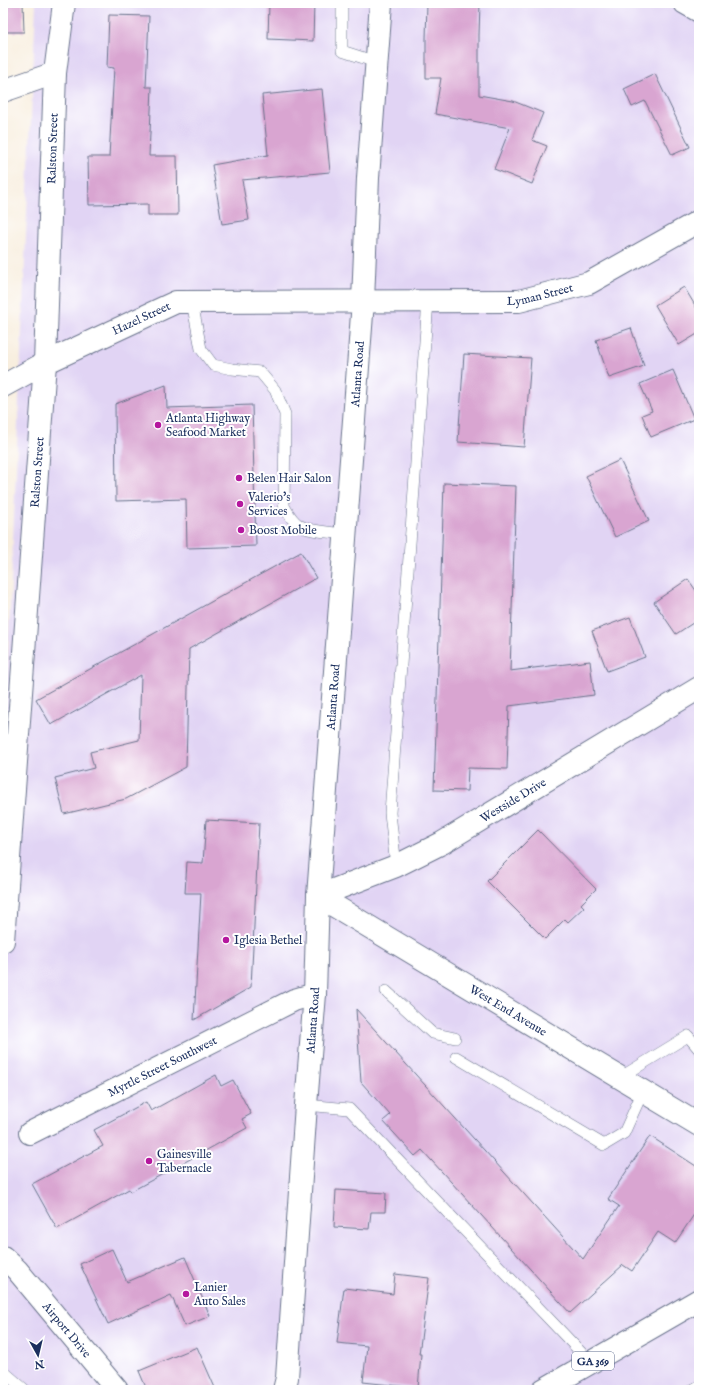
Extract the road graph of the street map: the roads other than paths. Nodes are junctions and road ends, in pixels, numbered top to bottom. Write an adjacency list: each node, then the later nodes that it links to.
1 (64, 3): 7 (street, Ralston Street)
2 (342, 3): 6 (lane)
3 (381, 3): 6 (street, Atlanta Road)
4 (685, 3): 5 (street)
5 (699, 11)
6 (376, 62): 10 (street, Atlanta Road)
7 (55, 73): 8 (street); 13 (street, Ralston Street)
8 (3, 91)
9 (699, 221): 11 (street, Lyman Street)
10 (363, 301): 11 (street, Lyman Street); 12 (street, Hazel Street); 15 (street, Atlanta Road)
11 (428, 301): 17 (lane)
12 (192, 302): 13 (street, Hazel Street); 15 (lane)
13 (45, 363): 14 (street, Hazel Street); 19 (street, Ralston Street)
14 (3, 386)
15 (346, 534): 18 (street, Atlanta Road)
16 (699, 688): 17 (street, Westside Drive)
17 (396, 866): 18 (street, Westside Drive)
18 (318, 896): 21 (street, Atlanta Road); 25 (street, West End Avenue)
19 (3, 941)
20 (386, 991): 22 (lane)
21 (315, 994): 27 (street, Atlanta Road); 29 (street, Myrtle Street Southwest)
22 (455, 1038)
23 (699, 1049): 25 (lane)
24 (456, 1057): 26 (lane)
25 (621, 1077): 26 (street, West End Avenue)
26 (643, 1091): 28 (street, West End Avenue)
27 (306, 1105): 32 (lane); 37 (street, Atlanta Road)
28 (699, 1125)
29 (30, 1133)
30 (10, 1264): 36 (street, Airport Drive)
31 (699, 1300): 32 (street, GA 369)
32 (591, 1363): 38 (street, GA 369)
33 (3, 1371): 35 (lane)
34 (699, 1386): 39 (lane)
35 (25, 1390)
36 (117, 1390)
37 (284, 1390)
38 (543, 1390)
39 (692, 1390)

